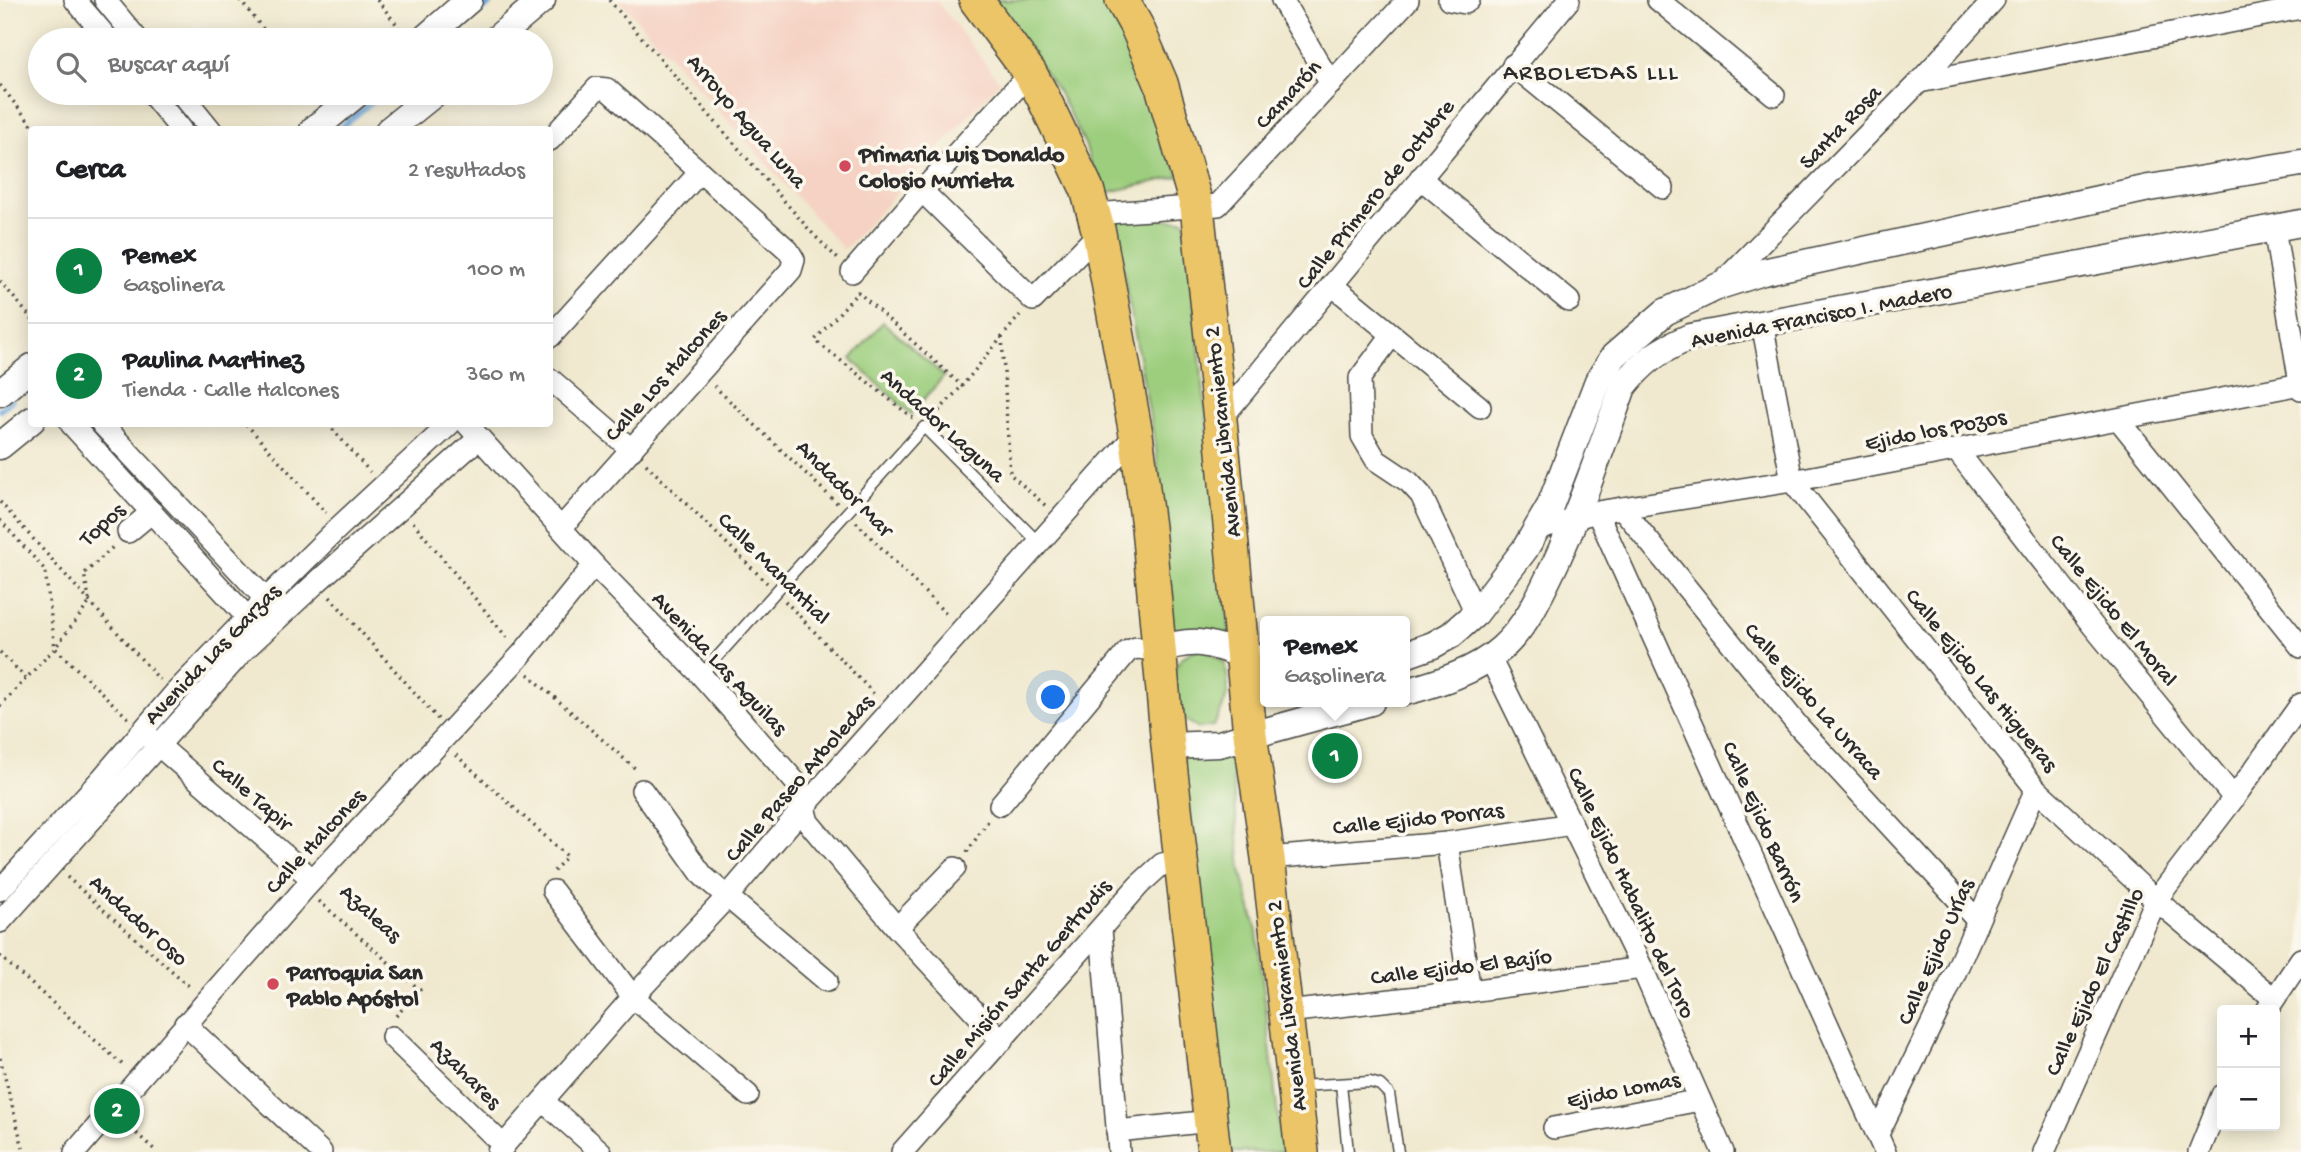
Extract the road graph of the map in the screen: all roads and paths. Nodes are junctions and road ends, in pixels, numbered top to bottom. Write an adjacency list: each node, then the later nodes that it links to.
1 (75, 0): 18 (street)
2 (105, 0): 19 (street)
3 (240, 0): 20 (path)
4 (377, 0): 21 (path)
5 (469, 0): 22 (street)
6 (542, 0): 23 (street)
7 (608, 0): 49 (path, Arroyo Agua Luna)
8 (976, 0): 25 (main road)
9 (1122, 0): 45 (main road, Avenida Libramiento 2)
10 (1282, 0): 27 (street)
11 (1408, 0): 27 (street, Camarón)
12 (1449, 0): 13 (street)
13 (1469, 0)
14 (1569, 0): 24 (street, Calle Primero de Octubre)
15 (1658, 0): 29 (street)
16 (1994, 0): 26 (street, Santa Rosa)
17 (2301, 8): 26 (street)
18 (98, 28)
19 (128, 28)
20 (262, 28)
21 (400, 28)
22 (437, 28)
23 (509, 28)
24 (1513, 65): 42 (street, Calle Primero de Octubre); 43 (street)
25 (1030, 73): 44 (street); 46 (main road)
26 (1919, 82): 52 (street, Santa Rosa)
27 (1331, 84): 45 (street, Camarón)
28 (0, 85): 34 (path)
29 (1774, 95)
30 (161, 105): 35 (street)
31 (191, 105): 36 (street)
32 (343, 105): 37 (street)
33 (418, 105): 38 (street)
34 (33, 126)
35 (178, 126)
36 (208, 126)
37 (318, 126)
38 (394, 126)
39 (553, 137): 41 (street)
40 (2301, 163): 52 (street, Avenida Francisco I. Madero)
41 (699, 172): 57 (street); 61 (street, Calle Los Halcones)
42 (1420, 178): 51 (street, Calle Primero de Octubre); 54 (street)
43 (1663, 188)
44 (922, 191): 49 (street); 53 (street)
45 (1197, 207): 46 (street); 67 (main road, Avenida Libramiento 2)
46 (1096, 223): 53 (street); 77 (main road)
47 (2301, 223): 48 (street, Avenida Francisco I. Madero)
48 (2274, 228): 56 (street, Avenida Francisco I. Madero); 63 (street)
49 (852, 272)
50 (0, 281): 55 (path)
51 (1332, 285): 58 (street); 67 (street, Calle Primero de Octubre)
52 (1719, 286): 92 (street, Avenida Francisco I. Madero)
53 (1033, 300): 59 (path)
54 (1569, 301)
55 (28, 314)
56 (1762, 323): 81 (street, Calle Ejido Las Higueras); 87 (street, Avenida Francisco I. Madero)
57 (553, 334)
58 (1392, 335): 66 (street); 100 (street)
59 (1002, 337): 64 (path); 88 (path, Andador Laguna)
60 (28, 370): 65 (street)
61 (700, 373): 79 (street, Calle Los Halcones); 86 (path, Andador Mar)
62 (553, 382): 79 (street)
63 (2301, 386): 68 (street, Ejido los Pozos)
64 (962, 387): 75 (path); 75 (path, Andador Laguna)
65 (0, 393)
66 (1480, 407)
67 (1220, 420): 108 (main road, Avenida Libramiento 2)
68 (2119, 420): 80 (street, Ejido los Pozos); 103 (street)
69 (28, 423): 78 (street)
70 (74, 427): 85 (street)
71 (105, 427): 99 (street)
72 (249, 427): 90 (path)
73 (331, 427): 82 (path)
74 (447, 427): 82 (street, Avenida Las Garzas)
75 (923, 427): 86 (lane); 94 (lane, Andador Laguna)
76 (473, 431): 91 (street, Avenida Las Aguilas); 96 (street, Avenida Las Garzas)
77 (1136, 434): 88 (street, Calle Paseo Arboledas); 105 (main road)
78 (0, 446)
79 (632, 450): 91 (street, Calle Los Halcones); 97 (path, Calle Manantial)
80 (1957, 451): 81 (street, Ejido los Pozos); 125 (street, Calle Ejido El Moral)
81 (1792, 481): 84 (street, Ejido los Pozos); 123 (street, Calle Ejido Las Higueras)
82 (383, 486): 90 (street, Avenida Las Garzas)
83 (0, 502): 98 (path)
84 (1622, 508): 87 (street, Ejido los Pozos); 139 (street, Calle Ejido La Urraca)
85 (152, 512): 93 (street, Topos); 101 (street)
86 (848, 513): 97 (lane); 102 (path, Andador Mar)
87 (1587, 514): 92 (street, Ejido los Pozos); 109 (street, Avenida Francisco I. Madero); 167 (street, Calle Ejido Barrón)
88 (1061, 519): 94 (street, Calle Paseo Arboledas)
89 (0, 520): 104 (path)
90 (339, 527): 99 (street, Avenida Las Garzas)
91 (561, 528): 95 (street, Avenida Las Aguilas)
92 (1537, 529): 100 (street, Avenida Francisco I. Madero)
93 (128, 532): 98 (path, Topos)
94 (1040, 544): 102 (street, Calle Paseo Arboledas)
95 (594, 565): 110 (street, Avenida Las Aguilas); 119 (street, Calle Halcones)
96 (317, 582): 99 (street, Avenida Las Garzas); 119 (path)
97 (775, 590): 110 (lane); 117 (path, Calle Manantial)
98 (90, 602): 104 (path); 113 (path)
99 (274, 607): 101 (street, Avenida Las Garzas)
100 (1476, 613): 107 (street, Avenida Francisco I. Madero)
101 (255, 625): 113 (street, Avenida Las Garzas); 121 (street, Avenida Las Garzas)
102 (962, 631): 117 (street, Calle Paseo Arboledas)
103 (2301, 646)
104 (55, 648): 111 (path); 118 (path)
105 (1158, 650): 108 (street); 122 (main road); 126 (street)
106 (0, 652): 111 (path)
107 (1410, 653)
108 (1255, 658): 120 (main road, Avenida Libramiento 2)
109 (1490, 658): 112 (street, Avenida Francisco I. Madero); 128 (street, Calle Ejido Habalito del Toro)
110 (701, 675): 127 (street, Avenida Las Aguilas)
111 (26, 678): 115 (path)
112 (1410, 690)
113 (174, 694): 118 (street, Avenida Las Garzas)
114 (2301, 704): 125 (street, Calle Ejido El Castillo)
115 (0, 706)
116 (1352, 707): 120 (street)
117 (891, 712): 127 (street, Calle Paseo Arboledas)
118 (142, 732): 121 (street); 136 (street, Avenida Las Garzas)
119 (450, 733): 134 (path); 135 (street, Calle Halcones)
120 (1251, 734): 122 (street); 130 (main road, Avenida Libramiento 2)
121 (159, 746): 132 (street, Avenida Las Garzas); 135 (street, Calle Tapir)
122 (1168, 746): 131 (main road)
123 (2036, 789): 138 (street, Calle Ejido Las Higueras); 139 (street, Calle Ejido Urías)
124 (642, 790): 137 (street)
125 (2234, 799): 138 (street, Calle Ejido El Castillo)
126 (1000, 805): 133 (path)
127 (804, 807): 137 (street, Calle Paseo Arboledas); 141 (street, Avenida Las Aguilas)
128 (1572, 824): 129 (street, Calle Ejido Porras); 145 (street, Calle Ejido Habalito del Toro)
129 (1447, 843): 130 (street, Calle Ejido Porras); 147 (street)
130 (1268, 858): 151 (main road, Avenida Libramiento 2)
131 (1182, 861): 142 (street, Calle Misión Santa Gertrudis); 165 (main road)
132 (52, 864): 140 (street, Avenida Las Garzas); 149 (path, Andador Oso)
133 (955, 868): 141 (street)
134 (552, 882): 148 (street)
135 (309, 883): 149 (street, Calle Halcones); 153 (path, Azaleas)
136 (0, 890)
137 (727, 897): 146 (street); 148 (street, Calle Paseo Arboledas)
138 (2156, 900): 150 (street, Calle Ejido Las Higueras); 179 (street, Calle Ejido El Castillo)
139 (1977, 920): 167 (street, Calle Ejido Urías)
140 (0, 922)
141 (897, 928): 154 (street, Avenida Las Aguilas)
142 (1101, 929): 154 (street, Calle Misión Santa Gertrudis); 166 (street)
143 (0, 956): 156 (path)
144 (2301, 959): 150 (street)
145 (1642, 968): 147 (street, Calle Ejido El Bajío); 160 (street, Calle Ejido Habalito del Toro)
146 (827, 981)
147 (1470, 991): 151 (street, Calle Ejido El Bajío)
148 (633, 997): 159 (street); 161 (street, Calle Paseo Arboledas)
149 (205, 1001): 152 (street, Calle Halcones)
150 (2270, 1004)
151 (1287, 1012): 158 (main road, Avenida Libramiento 2)
152 (185, 1024): 156 (street, Calle Halcones); 172 (street)
153 (392, 1037): 168 (street, Azahares)
154 (1002, 1041): 174 (street, Calle Misión Santa Gertrudis)
155 (0, 1058): 169 (path)
156 (138, 1079): 163 (street, Calle Halcones)
157 (1341, 1084): 158 (lane); 176 (lane); 177 (lane)
158 (1295, 1087): 175 (main road, Avenida Libramiento 2)
159 (748, 1095)
160 (1700, 1100): 164 (street, Ejido Lomas); 178 (street, Calle Ejido Habalito del Toro)
161 (543, 1101): 168 (street, Calle Paseo Arboledas); 173 (street)
162 (2217, 1107): 180 (street)
163 (112, 1111): 170 (street, Calle Halcones); 171 (path)
164 (1554, 1128)
165 (1212, 1137): 166 (street)
166 (1118, 1141)
167 (1882, 1143)
168 (501, 1149)
169 (24, 1152)
170 (75, 1152)
171 (157, 1152)
172 (321, 1152)
173 (601, 1152)
174 (902, 1152)
175 (1302, 1152)
176 (1348, 1152)
177 (1398, 1152)
178 (1723, 1152)
179 (2044, 1152)
180 (2199, 1152)

